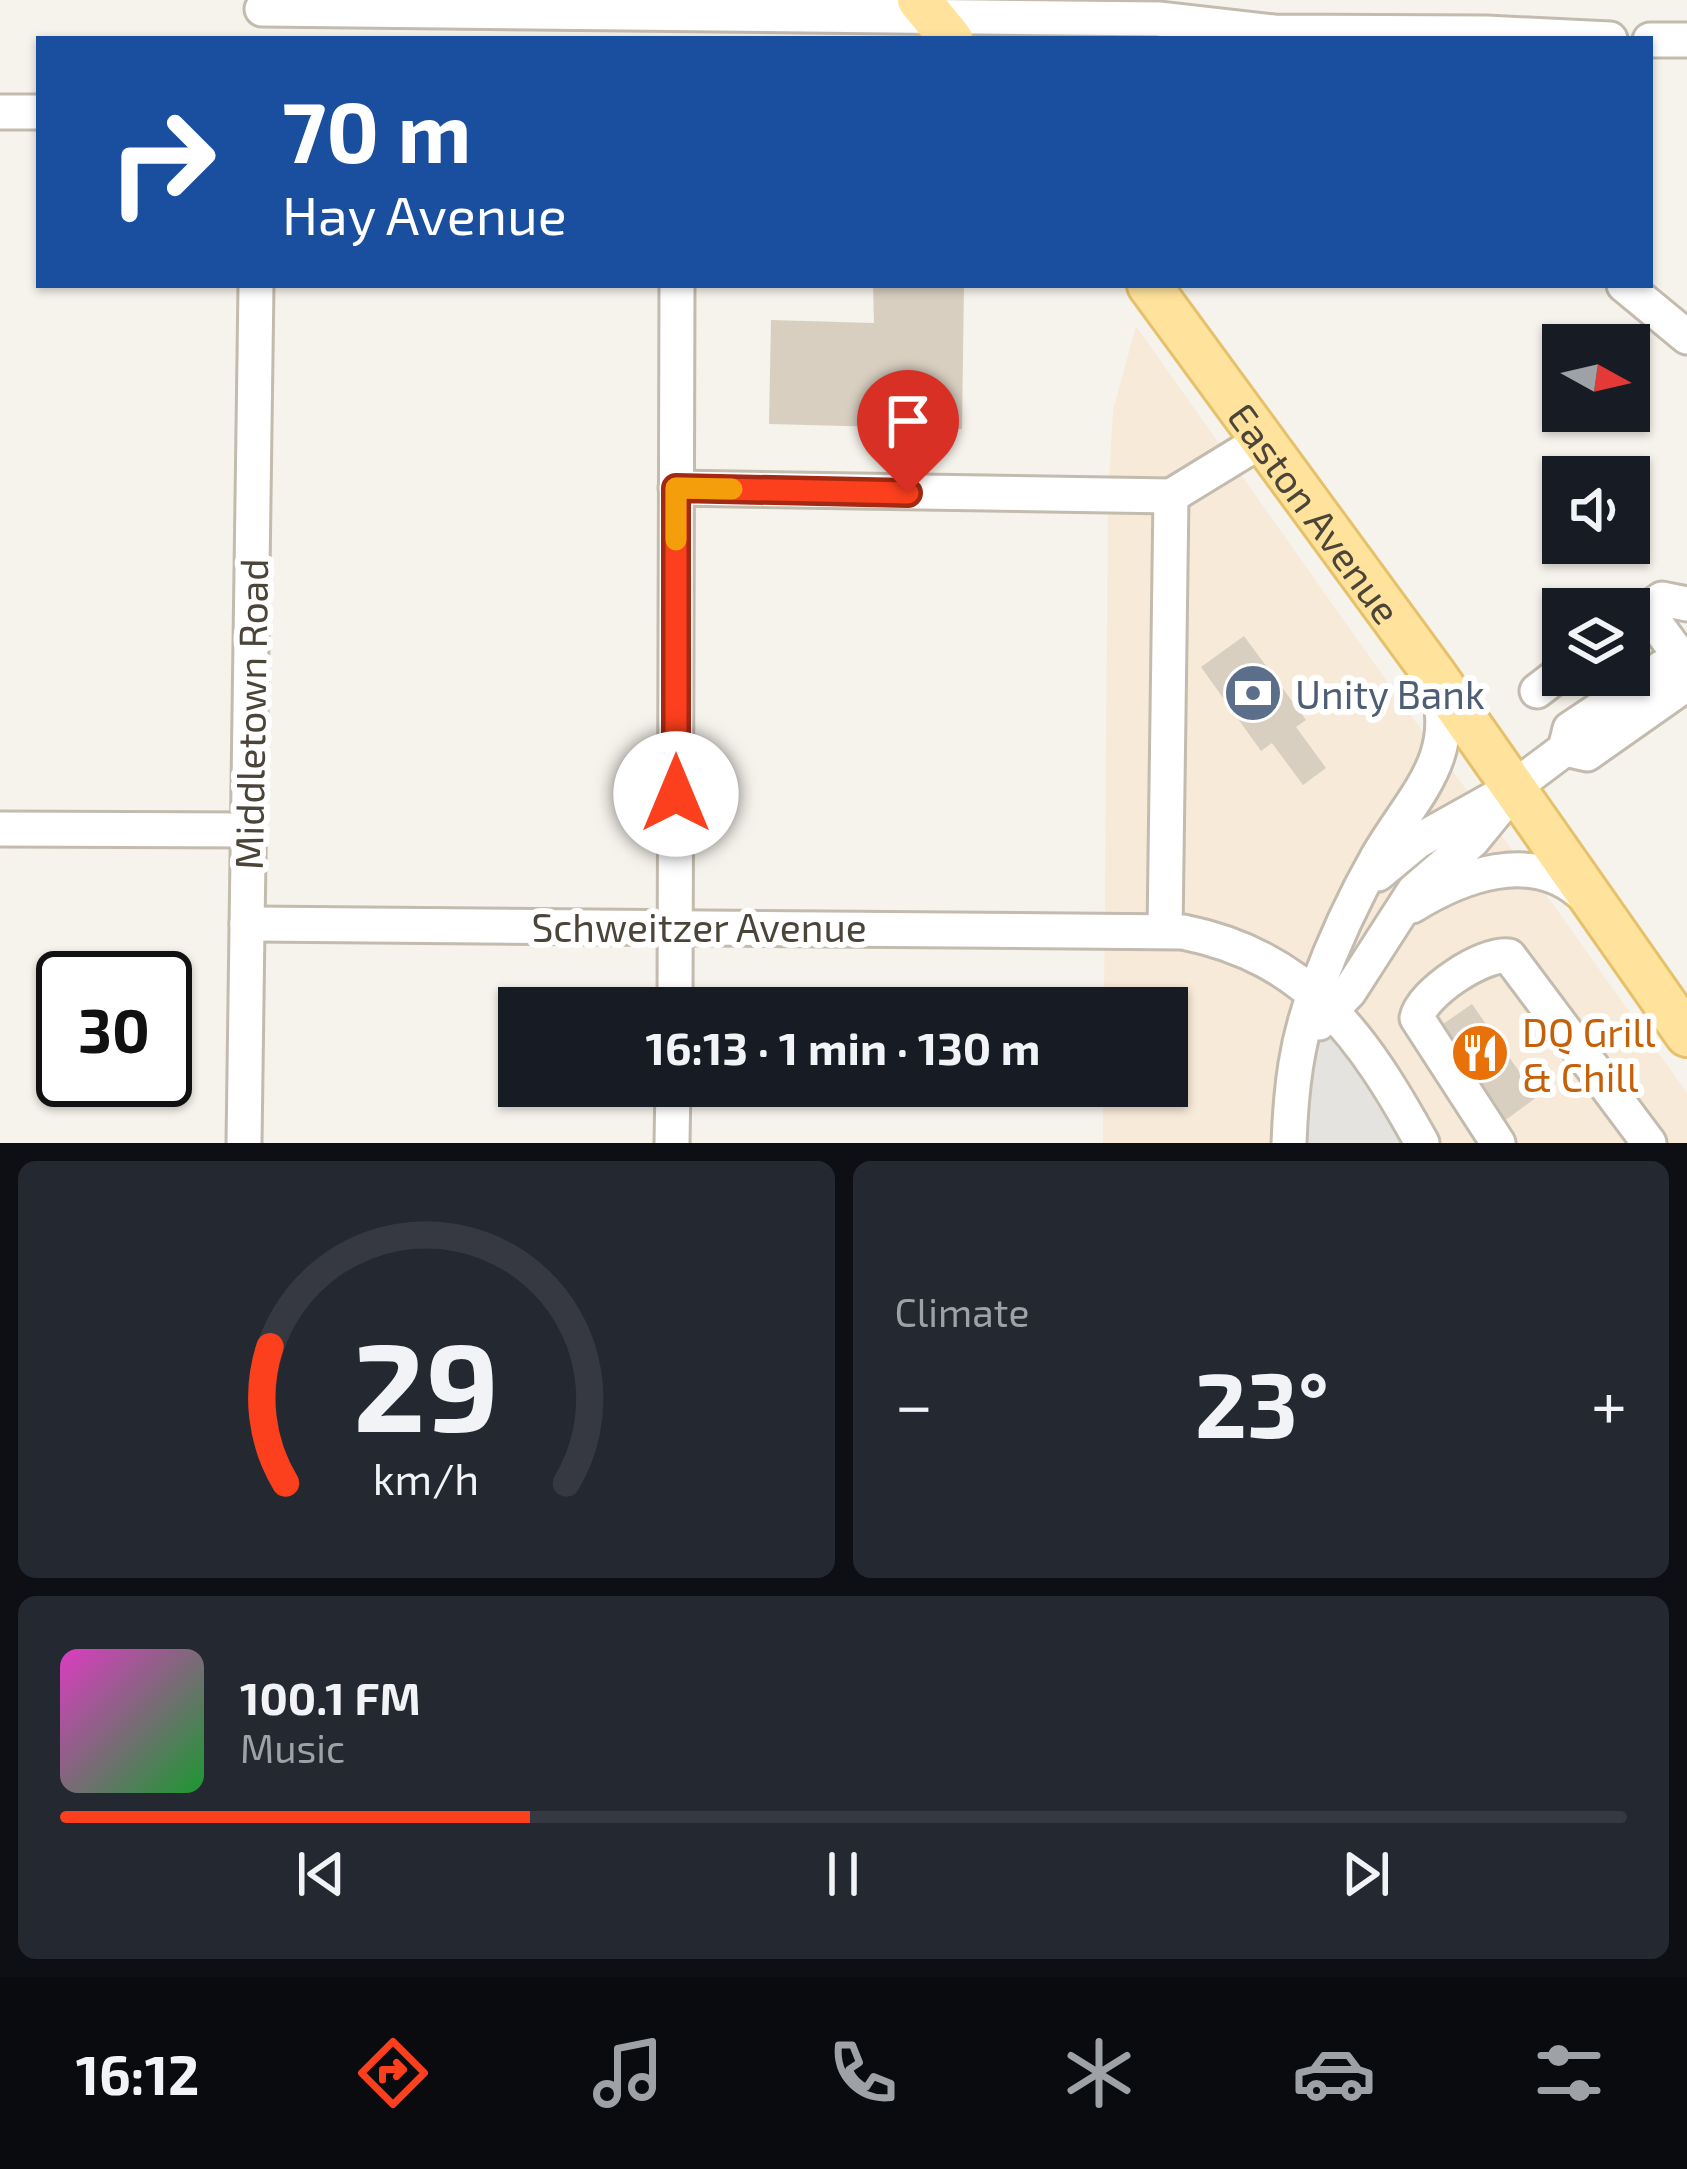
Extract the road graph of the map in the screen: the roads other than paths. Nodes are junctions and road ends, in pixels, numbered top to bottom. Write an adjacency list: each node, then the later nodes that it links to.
1 (1152, 9): 3 (street); 4 (street)
2 (262, 16): 5 (street)
3 (1487, 16): 6 (street)
4 (934, 18): 5 (street)
5 (678, 28)
6 (1569, 36)
7 (1653, 40): 8 (street)
8 (1687, 40)
9 (0, 112): 10 (street)
10 (36, 112)
11 (256, 288): 26 (street, Middletown Road)
12 (677, 288): 17 (street)
13 (1151, 288): 16 (main road, Easton Avenue)
14 (1628, 288): 15 (street)
15 (1687, 337)
16 (1264, 439): 18 (street); 23 (main road, Easton Avenue)
17 (676, 488): 18 (street); 30 (street)
18 (1171, 496): 32 (street)
19 (1687, 604): 20 (street)
20 (1650, 608)
21 (1650, 630): 22 (street)
22 (1684, 668): 24 (street)
23 (1433, 674): 24 (main road, Easton Avenue); 27 (street)
24 (1513, 788): 27 (street); 28 (main road, Easton Avenue); 31 (street)
25 (0, 829): 26 (street)
26 (249, 830): 29 (street, Middletown Road)
27 (1354, 903): 34 (street)
28 (1599, 910): 31 (street); 35 (main road, Easton Avenue)
29 (247, 925): 30 (street, Schweitzer Avenue); 37 (street, Middletown Road)
30 (676, 925): 32 (street, Schweitzer Avenue); 33 (street)
31 (1388, 928): 34 (street)
32 (1158, 931): 34 (street, Schweitzer Avenue)
33 (675, 987)
34 (1324, 1001): 39 (street); 40 (street)
35 (1687, 1035)
36 (673, 1107): 38 (street)
37 (244, 1143)
38 (672, 1143)
39 (1289, 1143)
40 (1422, 1143)
41 (1498, 1143): 42 (street)
42 (1649, 1143)

